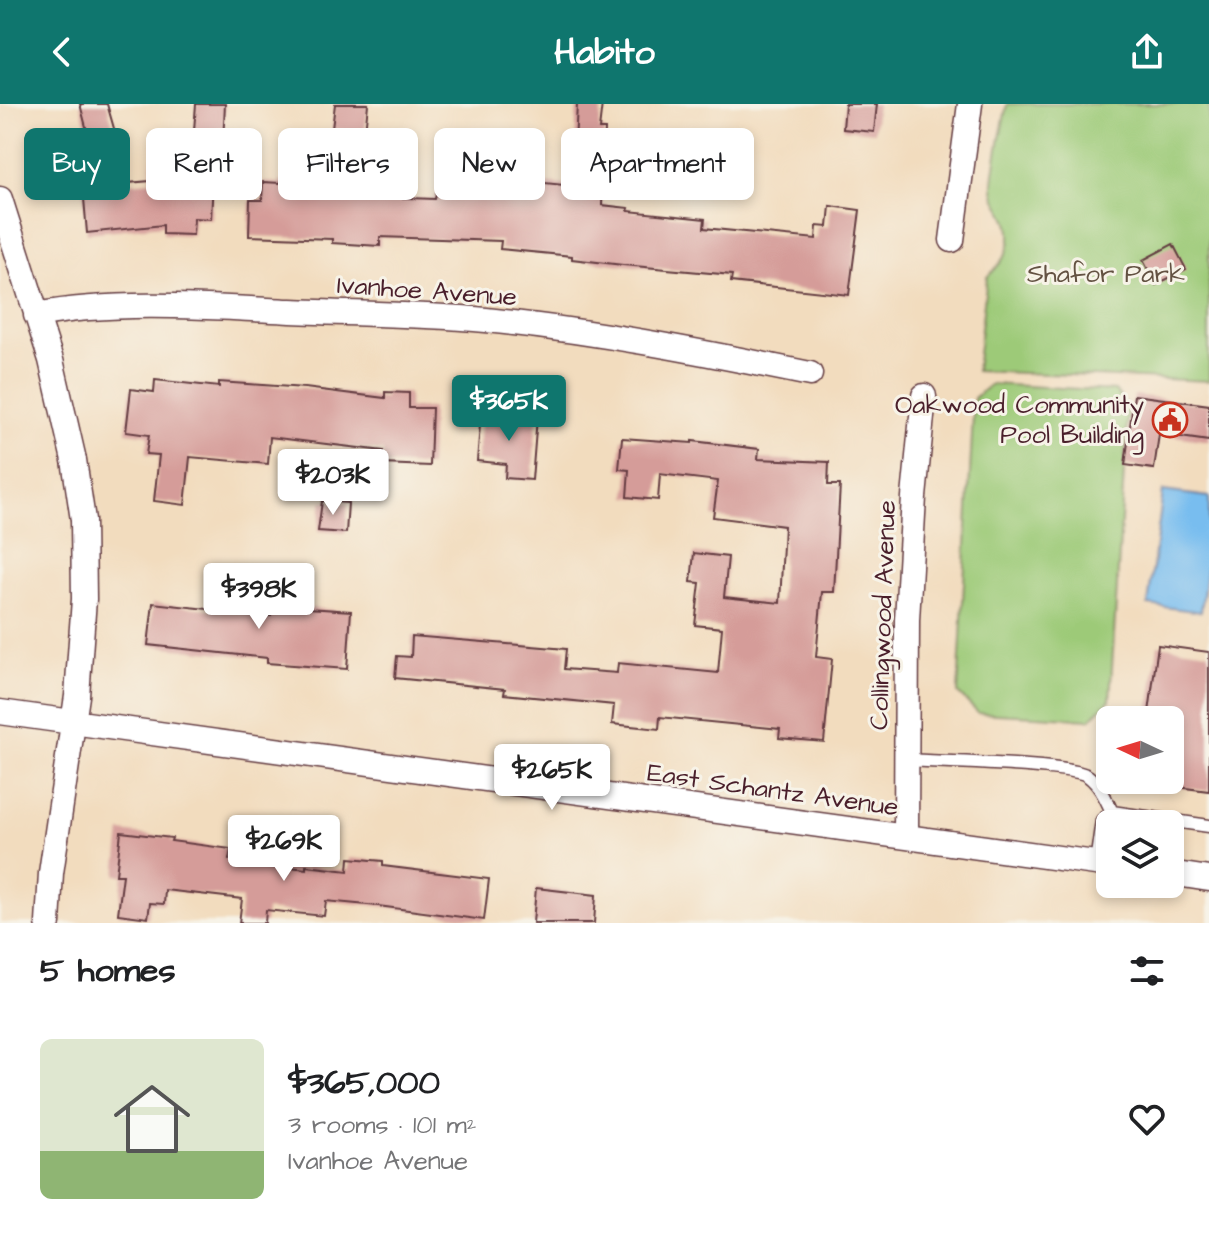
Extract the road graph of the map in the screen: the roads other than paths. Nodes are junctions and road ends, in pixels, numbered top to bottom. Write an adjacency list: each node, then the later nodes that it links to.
1 (970, 104): 3 (street)
2 (0, 199): 4 (street)
3 (952, 240)
4 (36, 315): 5 (street, Ivanhoe Avenue); 8 (street)
5 (810, 374)
6 (924, 396): 9 (street, Collingwood Avenue)
7 (0, 712): 8 (street, East Schantz Avenue)
8 (72, 722): 13 (street, East Schantz Avenue); 17 (street)
9 (906, 760): 10 (lane); 13 (street, Collingwood Avenue)
10 (1111, 810)
11 (1184, 822): 12 (lane)
12 (1209, 826)
13 (906, 837): 14 (street, East Schantz Avenue)
14 (1096, 863)
15 (1184, 875): 16 (street)
16 (1209, 879)
17 (48, 923)

